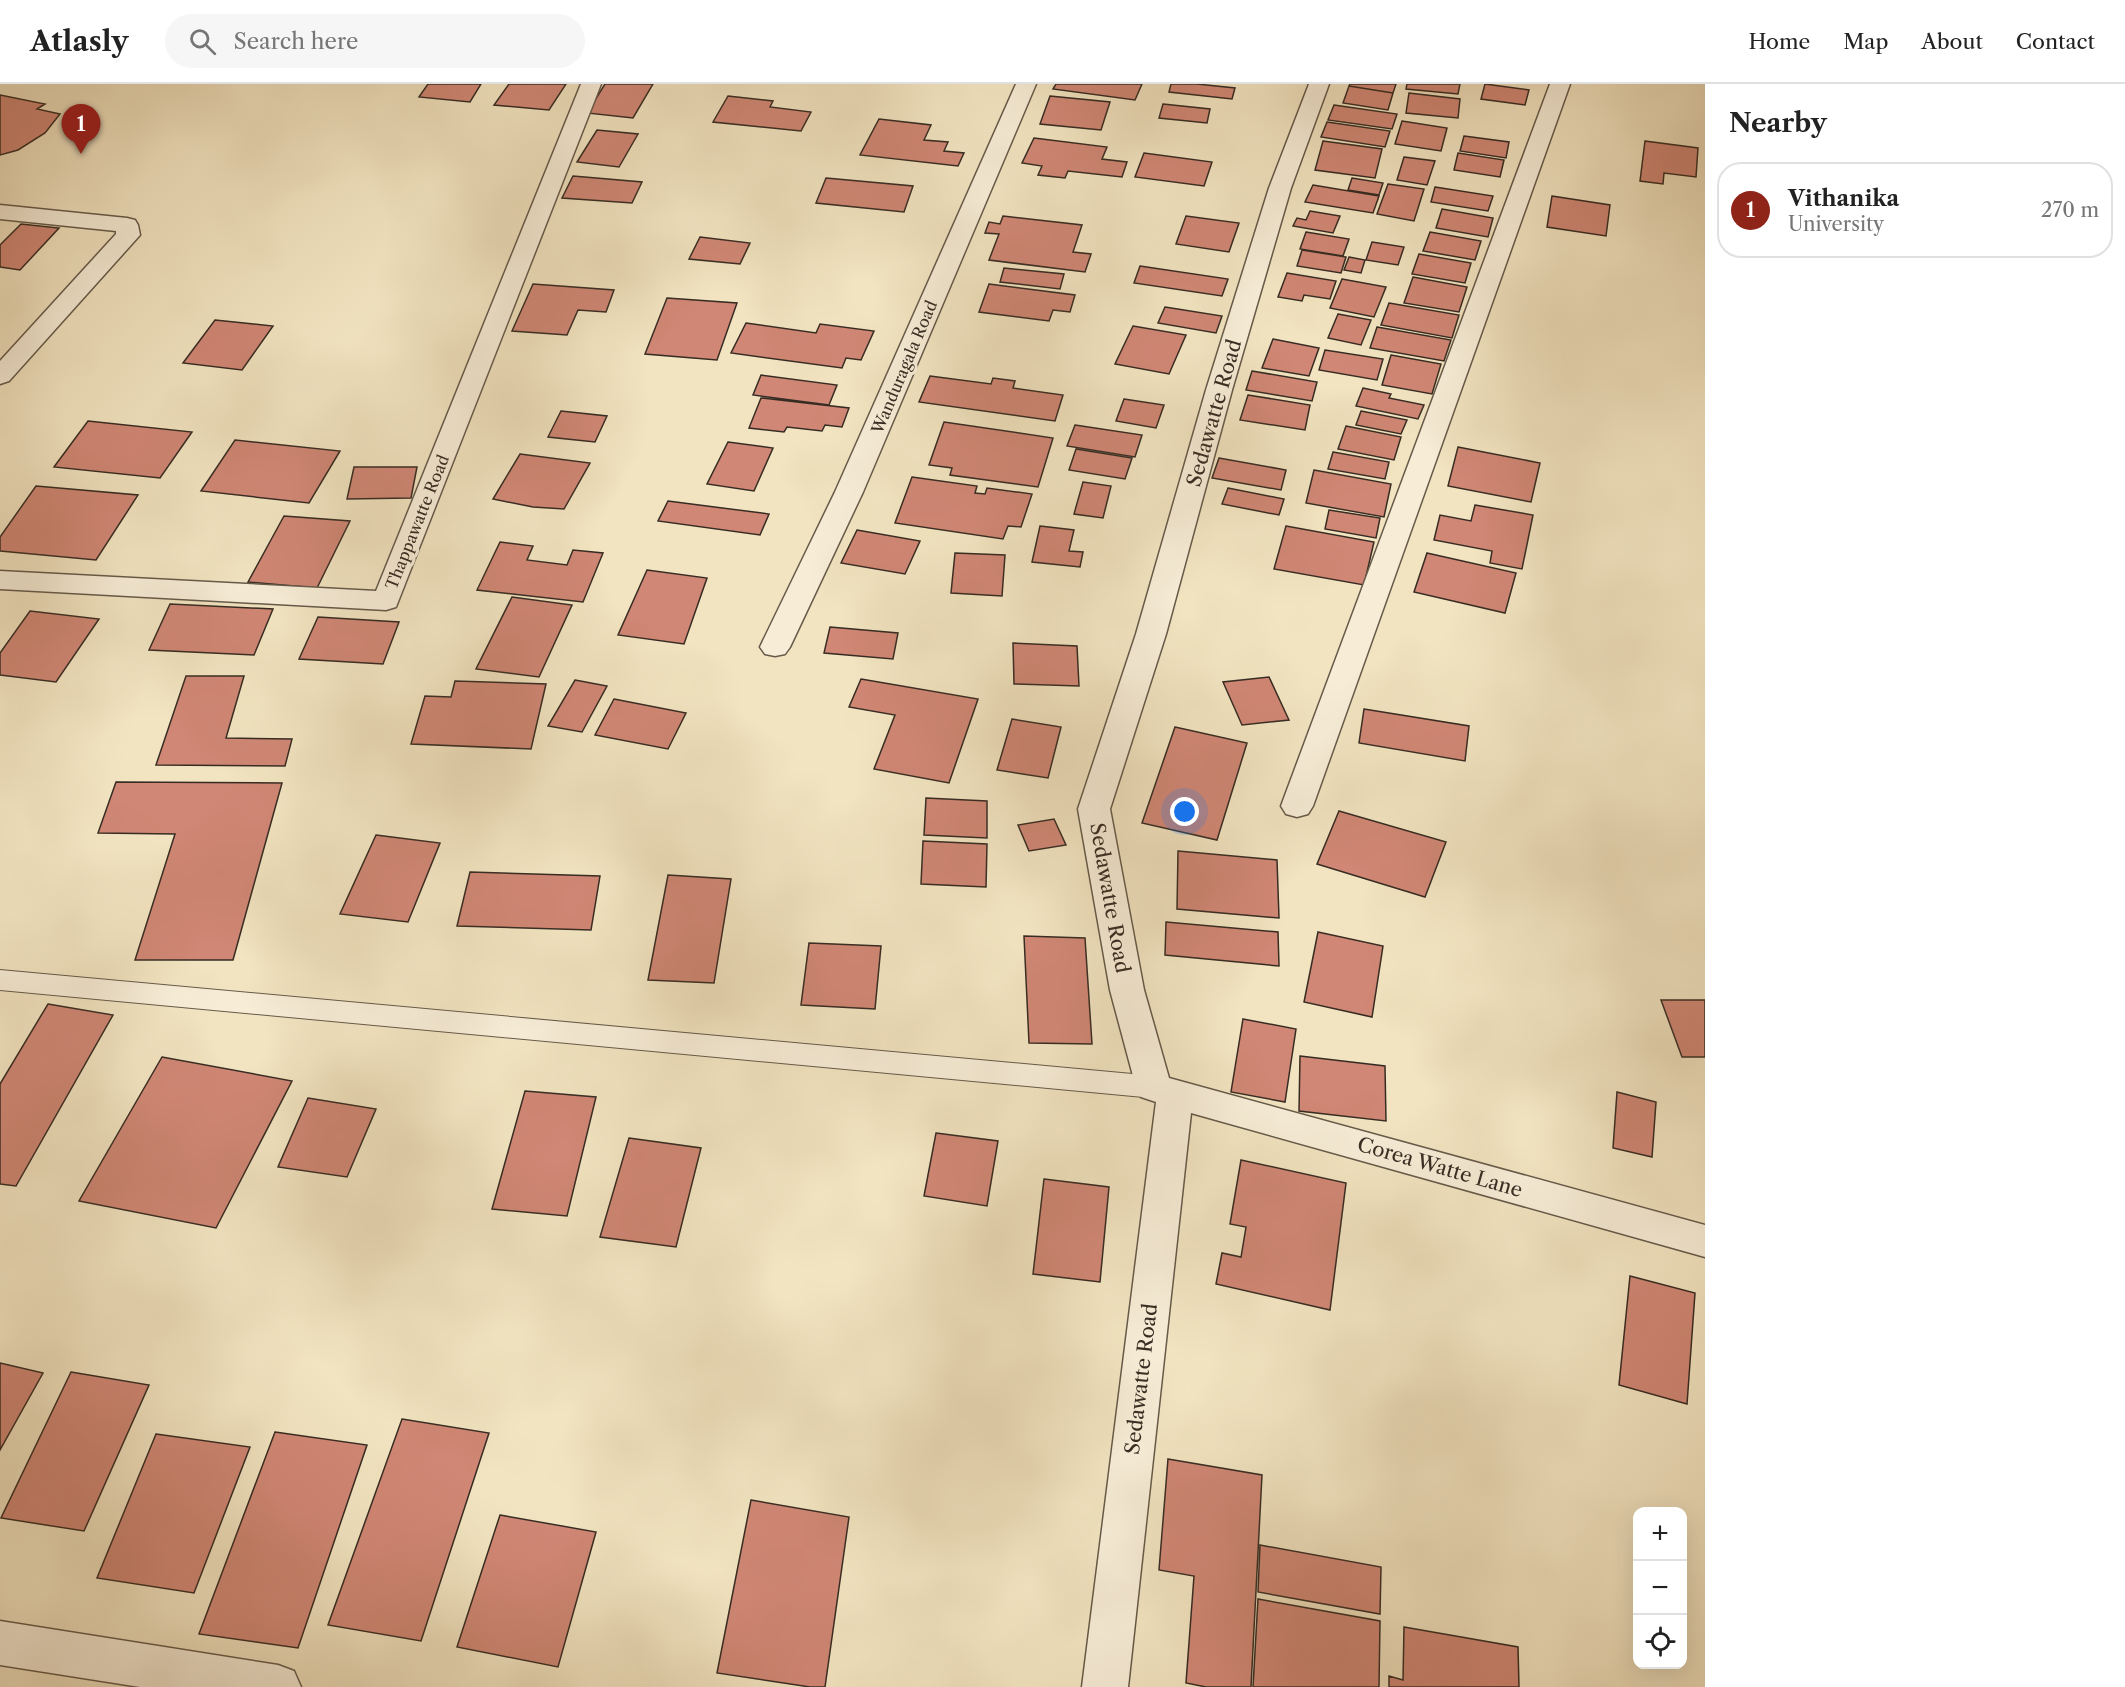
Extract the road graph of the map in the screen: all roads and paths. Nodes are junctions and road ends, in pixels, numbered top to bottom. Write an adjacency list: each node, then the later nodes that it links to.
1 (591, 84): 7 (street, Thappawatte Road)
2 (1026, 84): 8 (street, Wanduragala Road)
3 (1319, 84): 11 (street, Sedawatte Road)
4 (1560, 84): 9 (street)
5 (0, 212): 6 (street)
6 (0, 376)
7 (0, 580)
8 (775, 647)
9 (1297, 806)
10 (0, 980): 11 (lane)
11 (1165, 1090): 12 (street, Corea Watte Lane); 15 (street, Sedawatte Road)
12 (1705, 1241)
13 (0, 1643): 14 (street)
14 (278, 1687)
15 (1105, 1687)

